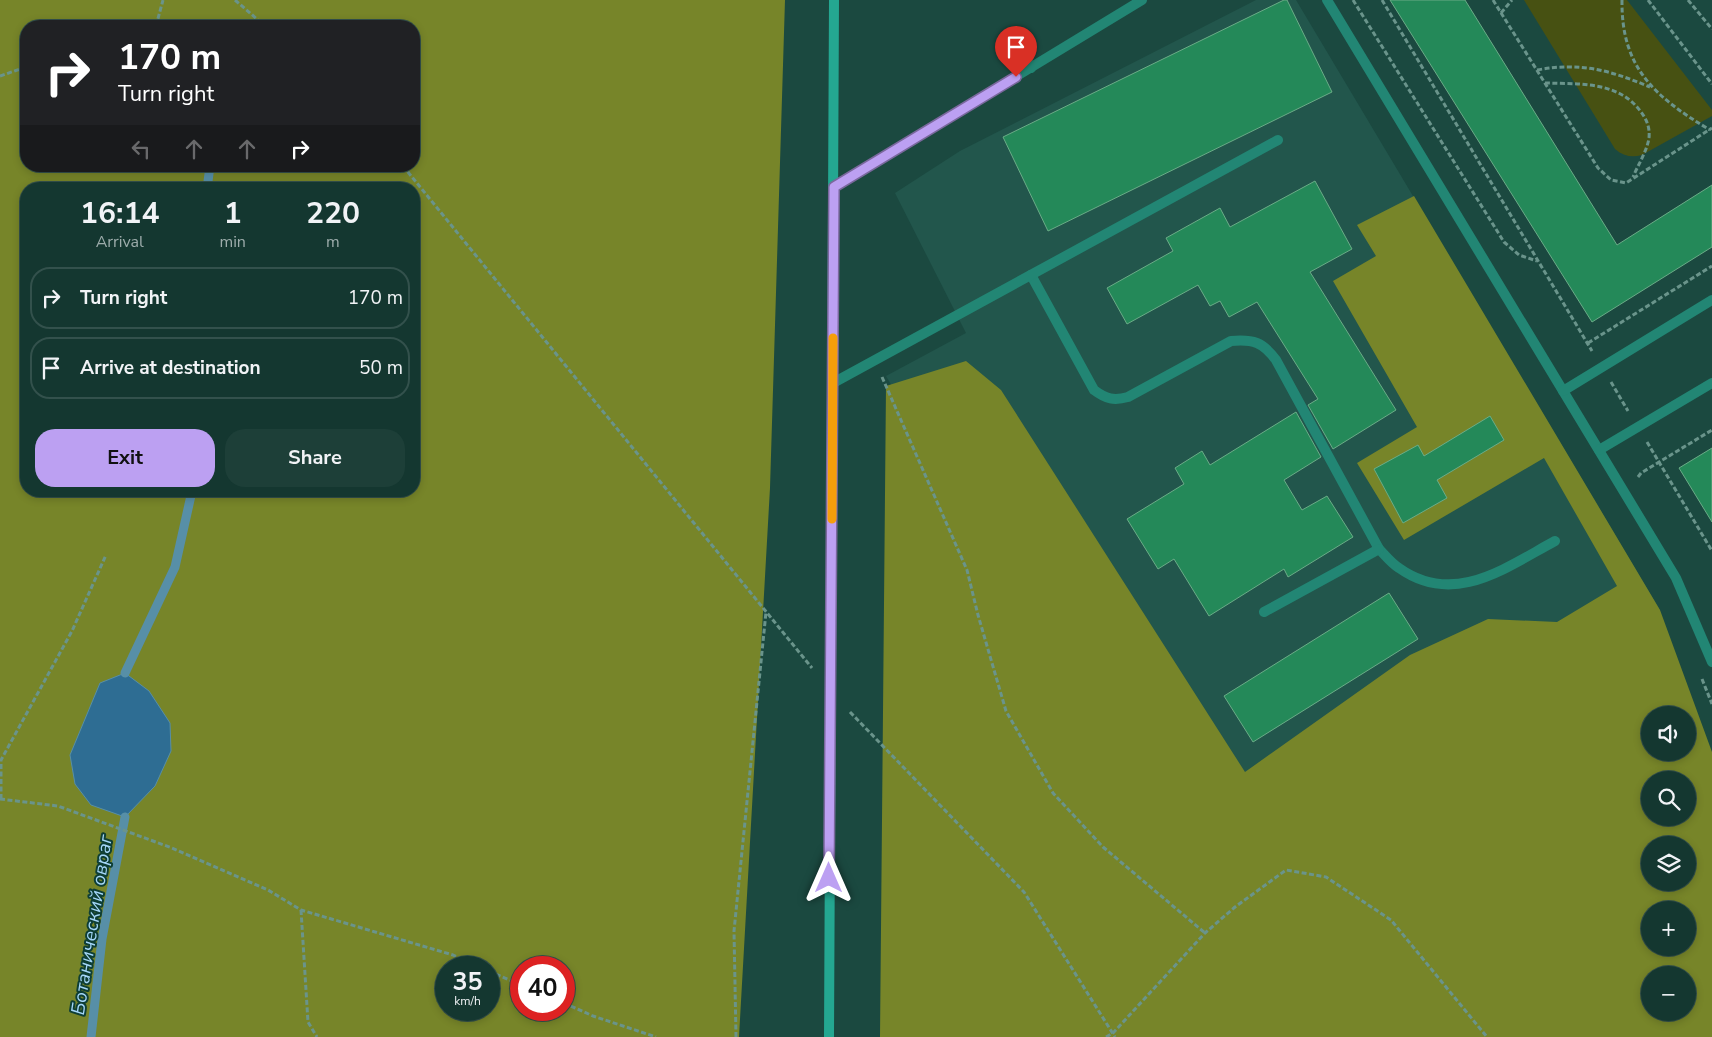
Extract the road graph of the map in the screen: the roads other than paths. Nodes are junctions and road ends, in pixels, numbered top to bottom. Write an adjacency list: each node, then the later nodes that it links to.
1 (834, 0): 7 (street)
2 (1142, 0): 5 (lane)
3 (1327, 0): 12 (lane)
4 (1018, 44): 5 (lane)
5 (1031, 68): 7 (lane)
6 (1278, 140): 8 (lane)
7 (834, 187): 10 (street)
8 (1031, 275): 10 (lane); 15 (lane)
9 (1712, 300): 12 (lane)
10 (833, 383): 18 (street)
11 (1712, 383): 13 (lane)
12 (1563, 391): 13 (lane)
13 (1599, 450): 17 (lane)
14 (1555, 541): 15 (lane)
15 (1379, 549): 16 (lane)
16 (1264, 612)
17 (1712, 662)
18 (829, 1037)

